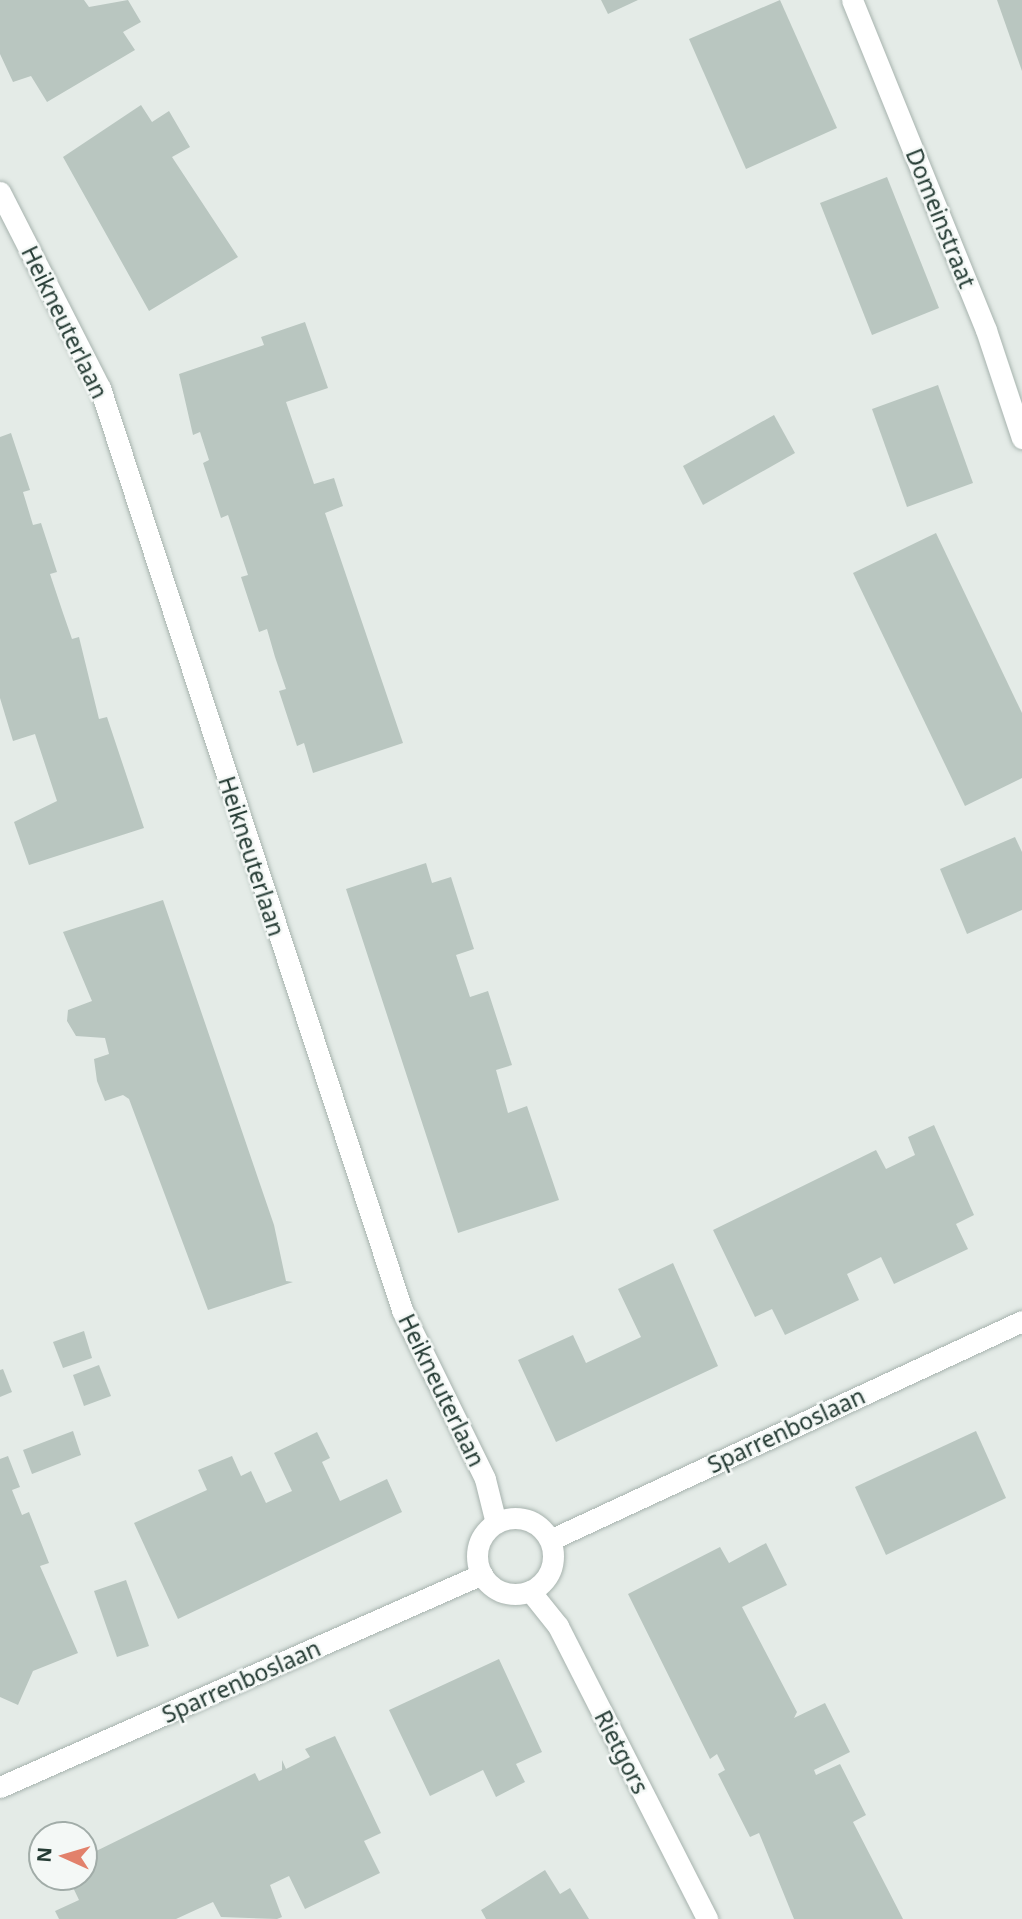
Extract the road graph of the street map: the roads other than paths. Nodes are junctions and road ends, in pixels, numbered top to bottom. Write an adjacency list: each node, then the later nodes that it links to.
1 (852, 0): 3 (street, Domeinstraat)
2 (0, 192): 5 (street, Heikneuterlaan)
3 (1022, 438)
4 (1022, 1321): 6 (street, Sparrenboslaan)
5 (496, 1523): 6 (street); 7 (street)
6 (550, 1540): 8 (street)
7 (482, 1574): 8 (street); 9 (street, Sparrenboslaan)
8 (530, 1591): 10 (street, Rietgors)
9 (0, 1787)
10 (707, 1919)

